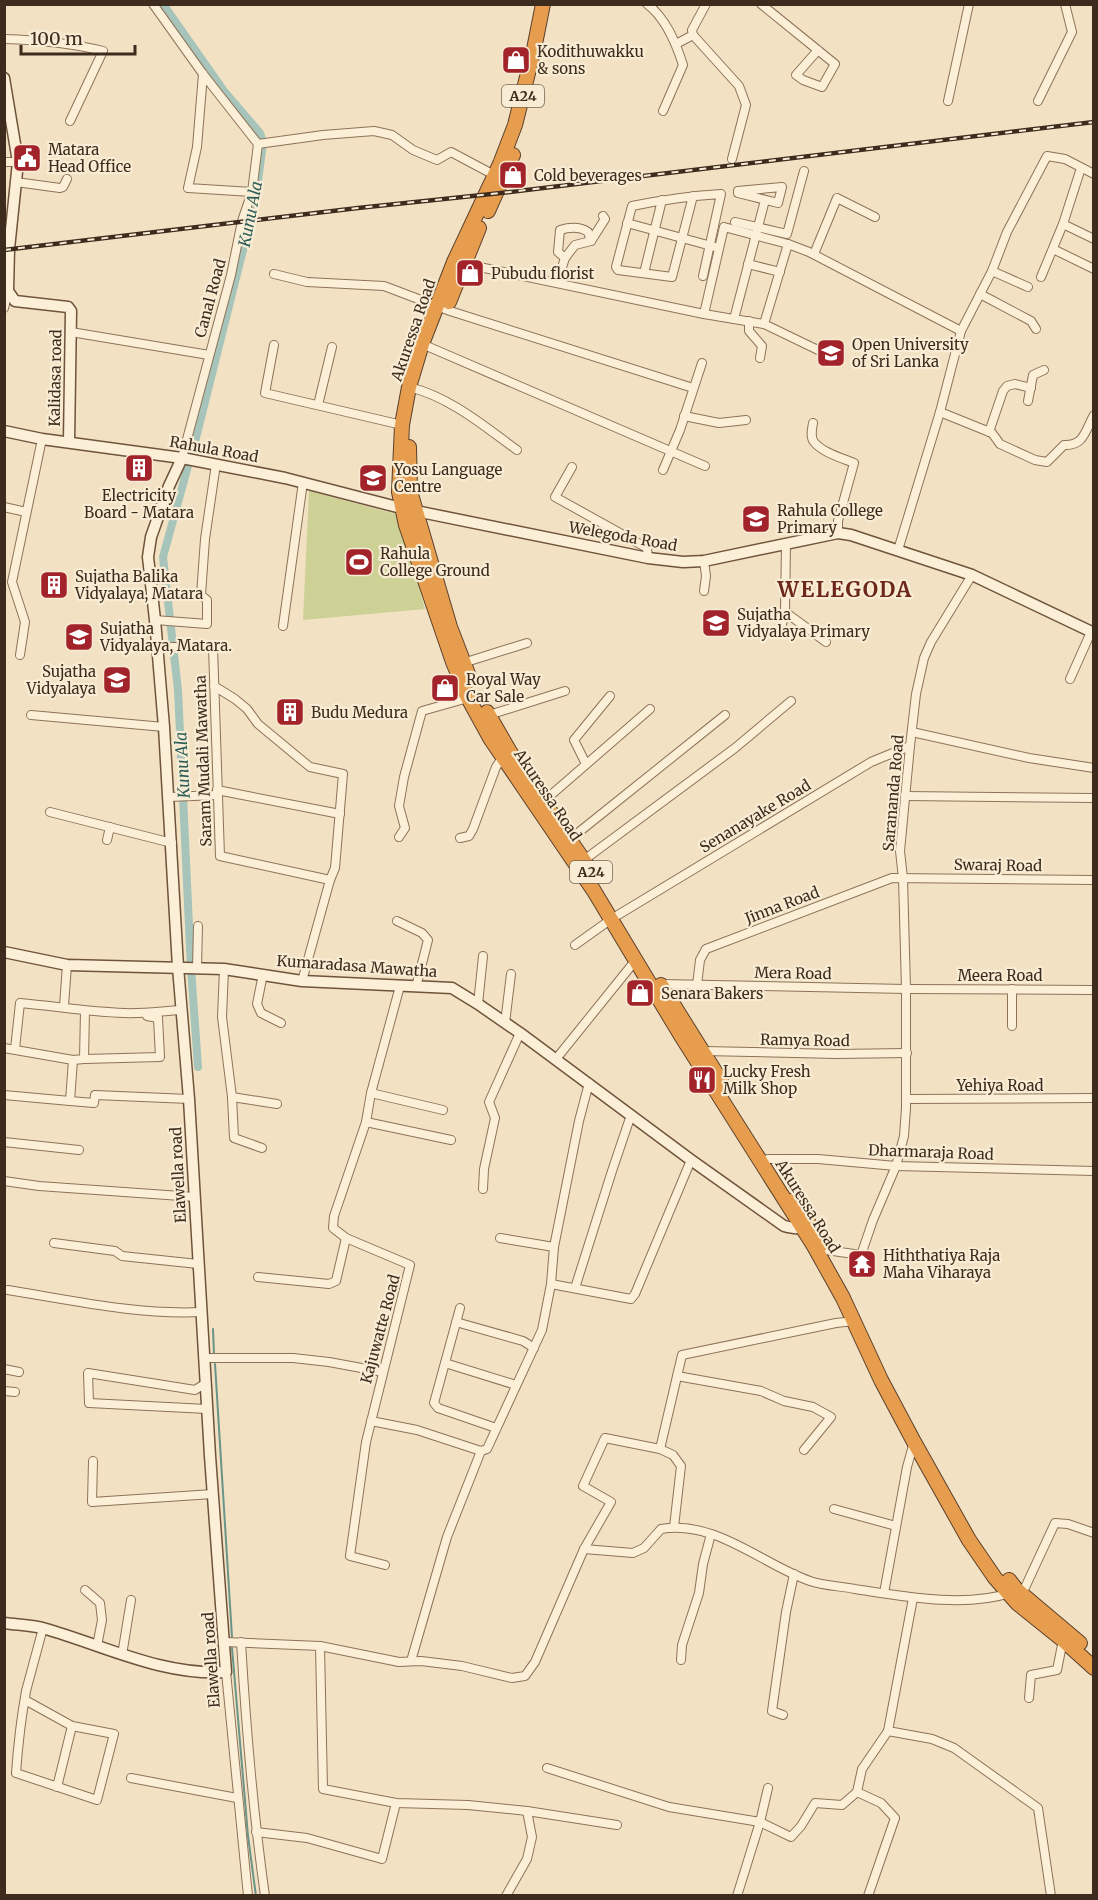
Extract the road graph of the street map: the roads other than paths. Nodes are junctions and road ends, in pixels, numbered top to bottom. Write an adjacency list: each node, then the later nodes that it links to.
1 (153, 4): 13 (street)
2 (543, 4): 27 (highway, Akuressa Road / A24)
3 (550, 4): 27 (highway, Akuressa Road / A24)
4 (647, 4): 11 (street)
5 (706, 4): 9 (street)
6 (761, 4): 12 (street)
7 (969, 4): 15 (street)
8 (1065, 4): 16 (street)
9 (693, 35): 11 (street); 21 (street)
10 (4, 39): 19 (street)
11 (676, 44): 18 (street)
12 (818, 50): 12 (street)
13 (203, 74): 20 (street); 30 (street)
14 (4, 78): 17 (street)
15 (948, 101)
16 (1038, 101)
17 (7, 104): 23 (street)
18 (663, 111)
19 (70, 122)
20 (258, 144): 27 (street); 30 (street, Canal Road)
21 (732, 159)
22 (4, 162): 23 (street)
23 (18, 162): 29 (street)
24 (1081, 168): 26 (street); 38 (street); 53 (street)
25 (804, 171): 40 (street)
26 (1094, 174)
27 (499, 177): 50 (highway, Akuressa Road / A24); 64 (highway, Akuressa Road / A24)
28 (67, 179): 29 (street)
29 (16, 182): 43 (street)
30 (252, 192): 76 (street, Canal Road)
31 (693, 196): 32 (street); 41 (street); 46 (street)
32 (662, 200): 37 (street); 39 (street)
33 (765, 200): 33 (street); 40 (street)
34 (603, 216): 44 (street)
35 (875, 217): 48 (street)
36 (735, 222): 40 (street)
37 (627, 223): 39 (street); 55 (street)
38 (1063, 224): 42 (street); 47 (street)
39 (654, 230): 41 (street); 55 (street)
40 (757, 232): 45 (street); 46 (street); 51 (street)
41 (682, 238): 46 (street); 55 (street)
42 (1094, 239)
43 (7, 242): 61 (street)
44 (591, 242): 49 (street); 49 (street)
45 (788, 244): 48 (street); 54 (street)
46 (715, 247): 57 (street); 65 (street)
47 (1053, 249): 52 (street); 58 (street)
48 (814, 254): 70 (street)
49 (565, 258): 59 (street)
50 (465, 264): 59 (street); 64 (highway, Akuressa Road / A24)
51 (748, 264): 54 (street); 66 (street)
52 (1094, 269)
53 (992, 271): 60 (street); 62 (street)
54 (780, 272): 68 (street)
55 (644, 273)
56 (274, 274): 64 (street)
57 (703, 276)
58 (1041, 277)
59 (557, 283): 65 (street)
60 (1028, 287)
61 (8, 291): 63 (street); 71 (street, Kalidasa road)
62 (980, 294): 69 (street); 70 (street)
63 (4, 308)
64 (442, 308): 73 (highway, Akuressa Road / A24); 81 (street)
65 (704, 314): 66 (street)
66 (734, 319): 67 (street)
67 (748, 321): 68 (street); 77 (street)
68 (764, 324): 75 (street)
69 (1036, 329)
70 (962, 331): 85 (street)
71 (71, 332): 76 (street); 94 (street, Kalidasa road)
72 (274, 345): 84 (street)
73 (426, 346): 80 (highway, Akuressa Road / A24); 96 (street)
74 (332, 347): 84 (street)
75 (818, 350)
76 (209, 355): 97 (street, Canal Road)
77 (760, 358)
78 (702, 363): 81 (street)
79 (1044, 370): 82 (street)
80 (413, 388): 90 (highway, Akuressa Road / A24); 95 (street); 105 (highway, Akuressa Road / A24)
81 (693, 388): 87 (street)
82 (1031, 388): 83 (street); 92 (street)
83 (1028, 401)
84 (318, 405): 90 (street)
85 (940, 412): 92 (street); 109 (street)
86 (1094, 415): 92 (street)
87 (684, 416): 88 (street); 96 (street)
88 (746, 420)
89 (813, 423): 107 (street)
90 (402, 425): 104 (highway, Akuressa Road / A24)
91 (4, 431): 93 (street, Rahula Road)
92 (989, 432)
93 (42, 439): 94 (street, Rahula Road); 106 (street)
94 (69, 442): 97 (street, Rahula Road)
95 (517, 450)
96 (671, 452): 99 (street); 101 (street)
97 (182, 458): 98 (street, Rahula Road); 115 (street, Elawella road)
98 (216, 464): 102 (street, Rahula Road); 115 (street)
99 (705, 466)
100 (572, 467): 110 (street)
101 (663, 470)
102 (303, 482): 104 (street, Rahula Road); 116 (street)
103 (4, 507): 106 (street)
104 (401, 508): 105 (street, Rahula Road); 128 (highway, Akuressa Road / A24)
105 (416, 511): 110 (street, Welegoda Road); 123 (highway, Akuressa Road / A24)
106 (26, 512): 122 (street)
107 (838, 533): 108 (street, Welegoda Road); 109 (street, Welegoda Road)
108 (786, 543): 111 (street, Welegoda Road); 114 (street)
109 (898, 550): 112 (street, Welegoda Road)
110 (648, 558): 111 (street, Welegoda Road)
111 (704, 561): 113 (street)
112 (972, 575): 118 (street, Welegoda Road); 135 (street, Sarananda Road)
113 (704, 591)
114 (785, 612): 117 (street); 120 (street)
115 (156, 620): 121 (street, Elawella road)
116 (283, 626)
117 (781, 628)
118 (1092, 633): 124 (street)
119 (526, 642): 123 (street)
120 (826, 642)
121 (158, 648): 125 (street, Saram Mudali Mawatha); 134 (street, Elawella road)
122 (20, 655)
123 (463, 663): 133 (highway, Akuressa Road / A24)
124 (1070, 679)
125 (214, 686): 140 (street, Saram Mudali Mawatha); 146 (street)
126 (565, 691): 133 (street)
127 (610, 696): 138 (street)
128 (468, 698): 137 (highway, Akuressa Road / A24); 149 (street)
129 (791, 701): 154 (street)
130 (650, 709): 138 (street)
131 (31, 715): 134 (street)
132 (725, 715): 152 (street)
133 (489, 716): 144 (highway, Akuressa Road / A24)
134 (164, 727): 142 (street, Elawella road)
135 (912, 732): 136 (street, Sarananda Road); 139 (street)
136 (910, 746): 141 (street, Sarananda Road); 158 (street, Senanayake Road)
137 (502, 758): 148 (highway, Akuressa Road / A24); 150 (street)
138 (586, 764): 144 (street)
139 (1094, 768)
140 (217, 793): 142 (street); 146 (street); 156 (street, Saram Mudali Mawatha)
141 (905, 796): 143 (street); 155 (street, Sarananda Road)
142 (169, 797): 153 (street, Elawella road)
143 (1094, 798)
144 (544, 801): 148 (highway, Akuressa Road / A24)
145 (50, 812): 147 (street)
146 (340, 813): 156 (street)
147 (110, 827): 151 (street); 153 (street)
148 (556, 828): 152 (highway, Akuressa Road / A24); 158 (highway, Akuressa Road / A24)
149 (399, 837)
150 (460, 838)
151 (107, 840)
152 (569, 840): 154 (highway, Akuressa Road / A24)
153 (172, 843): 166 (street, Elawella road)
154 (584, 860): 158 (highway, Akuressa Road / A24)
155 (903, 878): 157 (street, Swaraj Road); 172 (street, Jinna Road); 175 (street, Sarananda Road)
156 (330, 880): 171 (street)
157 (1094, 880)
158 (614, 917): 161 (street, Senanayake Road); 164 (highway, Akuressa Road / A24); 178 (highway, Akuressa Road / A24)
159 (397, 921): 174 (street)
160 (198, 926): 167 (street)
161 (575, 945)
162 (4, 952): 165 (street, Kumaradasa Mawatha)
163 (483, 956): 179 (street)
164 (635, 961): 178 (highway, Akuressa Road / A24); 193 (street)
165 (67, 965): 166 (street, Kumaradasa Mawatha); 180 (street)
166 (178, 968): 167 (street, Kumaradasa Mawatha); 181 (street, Elawella road)
167 (197, 968): 168 (street, Kumaradasa Mawatha)
168 (224, 969): 169 (street, Kumaradasa Mawatha); 198 (street)
169 (263, 974): 171 (street, Kumaradasa Mawatha); 184 (street)
170 (512, 974): 185 (street)
171 (302, 981): 173 (street, Kumaradasa Mawatha)
172 (698, 985): 175 (street, Mera Road); 178 (street, Mera Road)
173 (400, 986): 174 (street, Kumaradasa Mawatha); 196 (street)
174 (416, 987): 179 (street, Kumaradasa Mawatha)
175 (906, 989): 176 (street, Meera Road); 191 (street, Sarananda Road)
176 (1012, 989): 177 (street, Meera Road); 186 (street)
177 (1094, 990)
178 (659, 991): 190 (highway, Akuressa Road / A24); 218 (highway, Akuressa Road / A24)
179 (478, 1004): 185 (street, Kumaradasa Mawatha)
180 (64, 1006): 182 (street); 189 (street)
181 (181, 1010): 183 (street); 200 (street, Elawella road)
182 (85, 1011): 183 (street); 192 (street)
183 (146, 1012): 192 (street)
184 (281, 1023)
185 (505, 1023): 187 (street, Kumaradasa Mawatha)
186 (1012, 1026)
187 (520, 1033): 193 (street, Kumaradasa Mawatha); 216 (street)
188 (4, 1048): 189 (street)
189 (15, 1049): 194 (street)
190 (702, 1051): 191 (street, Ramya Road); 212 (highway, Akuressa Road / A24)
191 (907, 1053): 201 (street, Sarananda Road)
192 (84, 1059): 194 (street)
193 (556, 1059): 195 (street, Kumaradasa Mawatha)
194 (73, 1060): 202 (street)
195 (590, 1083): 205 (street, Kumaradasa Mawatha); 222 (street)
196 (371, 1093): 204 (street); 206 (street)
197 (4, 1095): 202 (street)
198 (232, 1097): 203 (street); 209 (street)
199 (1094, 1098): 201 (street, Yehiya Road)
200 (189, 1099): 202 (street); 217 (street, Elawella road)
201 (906, 1099): 213 (street, Sarananda Road)
202 (69, 1101)
203 (278, 1104)
204 (443, 1110)
205 (631, 1115): 211 (street, Kumaradasa Mawatha); 227 (street)
206 (366, 1122): 207 (street); 219 (street)
207 (451, 1140)
208 (4, 1142): 210 (street)
209 (262, 1148)
210 (79, 1150)
211 (691, 1160): 218 (street, Kumaradasa Mawatha); 227 (street)
212 (768, 1160): 213 (street, Dharmaraja Road); 218 (highway, Akuressa Road / A24)
213 (896, 1166): 214 (street, Dharmaraja Road); 223 (street, Sarananda Road)
214 (1094, 1171)
215 (4, 1181): 217 (street)
216 (483, 1189)
217 (195, 1197): 224 (street, Elawella road)
218 (805, 1225): 223 (highway, Akuressa Road / A24); 231 (highway, Akuressa Road / A24)
219 (346, 1238): 225 (street); 238 (street, Kajuwatte Road)
220 (500, 1238): 222 (street)
221 (54, 1244): 224 (street)
222 (555, 1247): 226 (street)
223 (826, 1250): 240 (highway, Akuressa Road / A24)
224 (198, 1264): 230 (street, Elawella road)
225 (258, 1277)
226 (551, 1284): 227 (street); 233 (street)
227 (575, 1288)
228 (8, 1290): 230 (street)
229 (460, 1308): 232 (street)
230 (201, 1312): 234 (street, Elawella road)
231 (854, 1321): 239 (street); 240 (highway, Akuressa Road / A24)
232 (456, 1322): 233 (street); 235 (street)
233 (534, 1347): 242 (street)
234 (204, 1358): 238 (street); 241 (street, Elawella road)
235 (445, 1364): 242 (street); 247 (street)
236 (4, 1369): 237 (street)
237 (20, 1372)
238 (383, 1372): 246 (street, Kajuwatte Road)
239 (677, 1376): 249 (street); 250 (street)
240 (885, 1378): 248 (highway, Akuressa Road / A24); 263 (highway, Akuressa Road / A24)
241 (206, 1383): 245 (street, Elawella road); 245 (street)
242 (516, 1385): 247 (street)
243 (4, 1391): 244 (street)
244 (15, 1392)
245 (207, 1409): 253 (street, Elawella road)
246 (371, 1421): 251 (street); 260 (street, Kajuwatte Road)
247 (496, 1428): 251 (street)
248 (914, 1442): 255 (street); 263 (highway, Akuressa Road / A24)
249 (660, 1449): 256 (street); 259 (street)
250 (804, 1450)
251 (481, 1451): 277 (street)
252 (93, 1461): 253 (street)
253 (213, 1494): 270 (street, Elawella road)
254 (834, 1509): 255 (street)
255 (896, 1526): 264 (street)
256 (674, 1527): 258 (street); 259 (street)
257 (1094, 1533): 263 (street)
258 (711, 1534): 261 (street); 276 (street)
259 (584, 1549): 277 (street)
260 (385, 1565)
261 (794, 1574): 264 (street); 282 (street)
262 (86, 1590): 272 (street)
263 (1016, 1592): 265 (street); 269 (highway, Akuressa Road / A24); 275 (highway, Akuressa Road / A24)
264 (884, 1593): 265 (street)
265 (913, 1598): 284 (street)
266 (131, 1600): 274 (street)
267 (4, 1623): 268 (street)
268 (43, 1628): 272 (street); 281 (street)
269 (1063, 1640): 278 (highway, Akuressa Road / A24); 280 (street)
270 (224, 1642): 271 (street); 279 (street, Elawella road)
271 (241, 1642): 273 (street); 295 (street)
272 (97, 1646): 274 (street)
273 (320, 1646): 277 (street); 291 (street)
274 (122, 1655): 279 (street)
275 (1094, 1656)
276 (681, 1660)
277 (411, 1662)
278 (1094, 1668)
279 (226, 1672): 290 (street, Elawella road)
280 (1029, 1698)
281 (25, 1700): 283 (street); 287 (street)
282 (783, 1715)
283 (72, 1726): 287 (street); 287 (street)
284 (888, 1731): 289 (street); 301 (street)
285 (547, 1768): 293 (street)
286 (131, 1778): 290 (street)
287 (57, 1787)
288 (768, 1788): 293 (street)
289 (857, 1792): 293 (street); 300 (street)
290 (237, 1798): 296 (street, Elawella road)
291 (396, 1803): 292 (street); 295 (street)
292 (526, 1811): 294 (street); 298 (street)
293 (760, 1822): 299 (street)
294 (617, 1825)
295 (256, 1832): 297 (street)
296 (248, 1896)
297 (265, 1896)
298 (506, 1896)
299 (737, 1896)
300 (868, 1896)
301 (1051, 1896)

